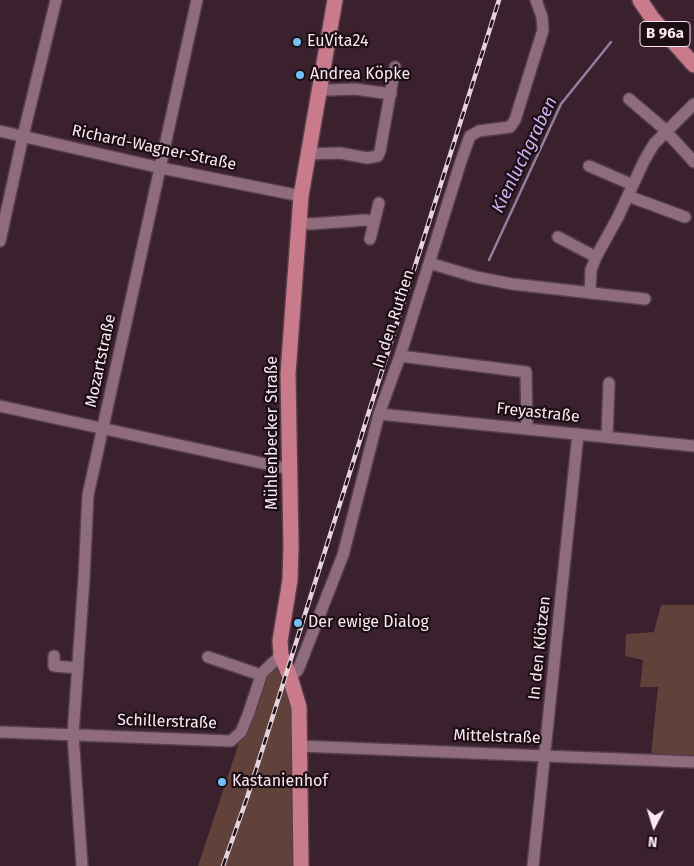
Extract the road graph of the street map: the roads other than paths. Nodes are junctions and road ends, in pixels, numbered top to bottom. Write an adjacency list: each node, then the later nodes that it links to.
1 (56, 0): 14 (street)
2 (197, 0): 18 (street, Mozartstraße)
3 (335, 0): 8 (main road, Mühlenbecker Straße)
4 (536, 0): 29 (street, In den Ruthen)
5 (640, 0): 6 (main road, B 96a)
6 (694, 65)
7 (395, 67): 9 (street)
8 (319, 88): 9 (street); 15 (main road, Mühlenbecker Straße)
9 (391, 94): 15 (street)
10 (629, 99): 13 (street)
11 (694, 104): 13 (street)
12 (0, 131): 14 (street, Richard-Wagner-Straße)
13 (666, 131): 16 (street); 19 (street)
14 (23, 136): 18 (street, Richard-Wagner-Straße); 27 (street)
15 (308, 154): 20 (main road, Mühlenbecker Straße)
16 (694, 162)
17 (589, 166): 19 (street)
18 (161, 168): 20 (street, Richard-Wagner-Straße); 36 (street, Mozartstraße)
19 (631, 190): 22 (street); 28 (street)
20 (301, 196): 23 (main road, Mühlenbecker Straße)
21 (379, 203): 24 (street)
22 (685, 218)
23 (299, 222): 24 (street); 41 (main road, Mühlenbecker Straße)
24 (374, 222): 26 (street)
25 (558, 237): 28 (street)
26 (370, 239)
27 (0, 241)
28 (596, 257): 30 (street)
29 (429, 263): 30 (street); 32 (street, In den Ruthen)
30 (590, 293): 31 (street)
31 (645, 299)
32 (400, 356): 35 (street, In den Ruthen); 37 (street)
33 (609, 383): 39 (street)
34 (0, 406): 36 (street)
35 (379, 414): 37 (street, Freyastraße); 47 (street, In den Ruthen)
36 (103, 428): 41 (street); 45 (street, Mozartstraße)
37 (528, 428): 38 (street, Freyastraße)
38 (578, 434): 39 (street, Freyastraße); 51 (street, In den Klötzen)
39 (607, 436): 40 (street, Freyastraße)
40 (694, 446)
41 (289, 469): 42 (main road, Mühlenbecker Straße)
42 (281, 655): 46 (street, Schillerstraße); 47 (main road, Mühlenbecker Straße)
43 (54, 656): 45 (street)
44 (208, 657): 46 (street)
45 (78, 668): 49 (street, Mozartstraße)
46 (261, 675): 49 (street, Schillerstraße)
47 (290, 677): 50 (main road, Mühlenbecker Straße)
48 (0, 732): 49 (street, Schillerstraße)
49 (73, 735): 53 (street, Mozartstraße)
50 (299, 746): 51 (street, Mittelstraße); 54 (main road, Mühlenbecker Straße)
51 (545, 755): 52 (street, Mittelstraße); 55 (street, In den Klötzen)
52 (694, 762)
53 (82, 866)
54 (301, 866)
55 (533, 866)

